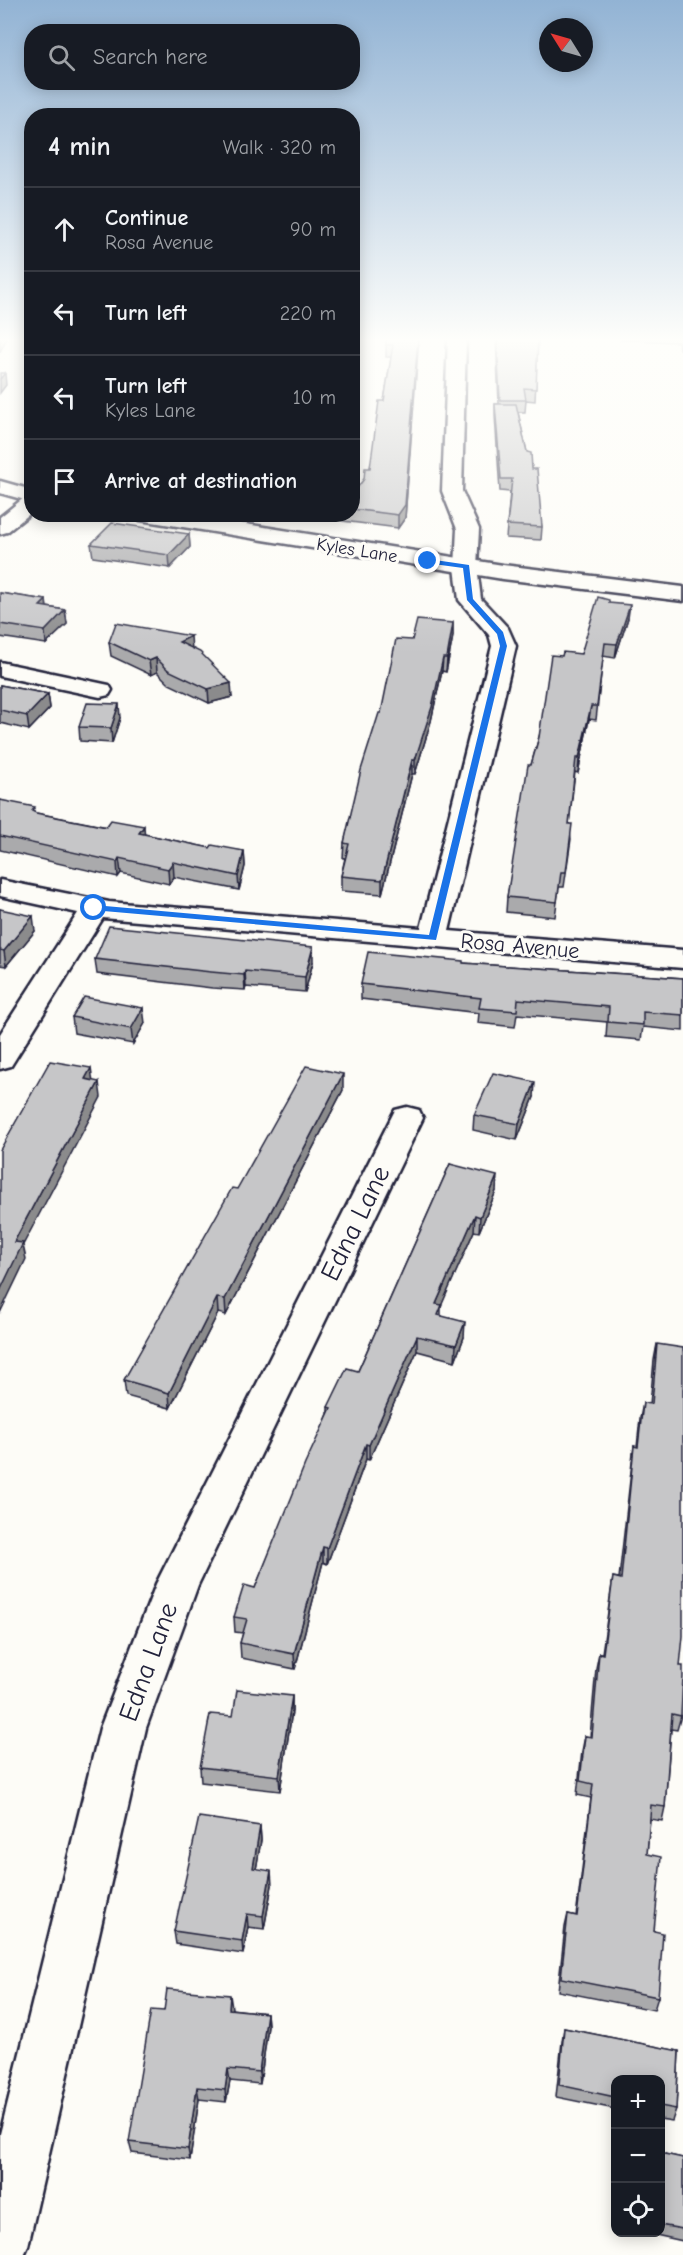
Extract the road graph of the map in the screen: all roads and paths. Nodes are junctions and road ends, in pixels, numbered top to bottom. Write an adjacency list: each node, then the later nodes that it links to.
1 (454, 443): 9 (street)
2 (0, 487): 4 (street)
3 (0, 495): 5 (street)
4 (24, 495)
5 (24, 497)
6 (24, 506): 8 (street)
7 (189, 522): 9 (street, Kyles Lane)
8 (0, 528)
9 (466, 567): 10 (street, Kyles Lane); 15 (street)
10 (683, 594)
11 (0, 669): 12 (street)
12 (100, 690)
13 (0, 888): 14 (street, Rosa Avenue)
14 (94, 908): 15 (street, Rosa Avenue); 17 (street)
15 (433, 938): 16 (street, Rosa Avenue)
16 (683, 959)
17 (0, 1059)
18 (407, 1118): 19 (street, Edna Lane)
19 (0, 2246)

